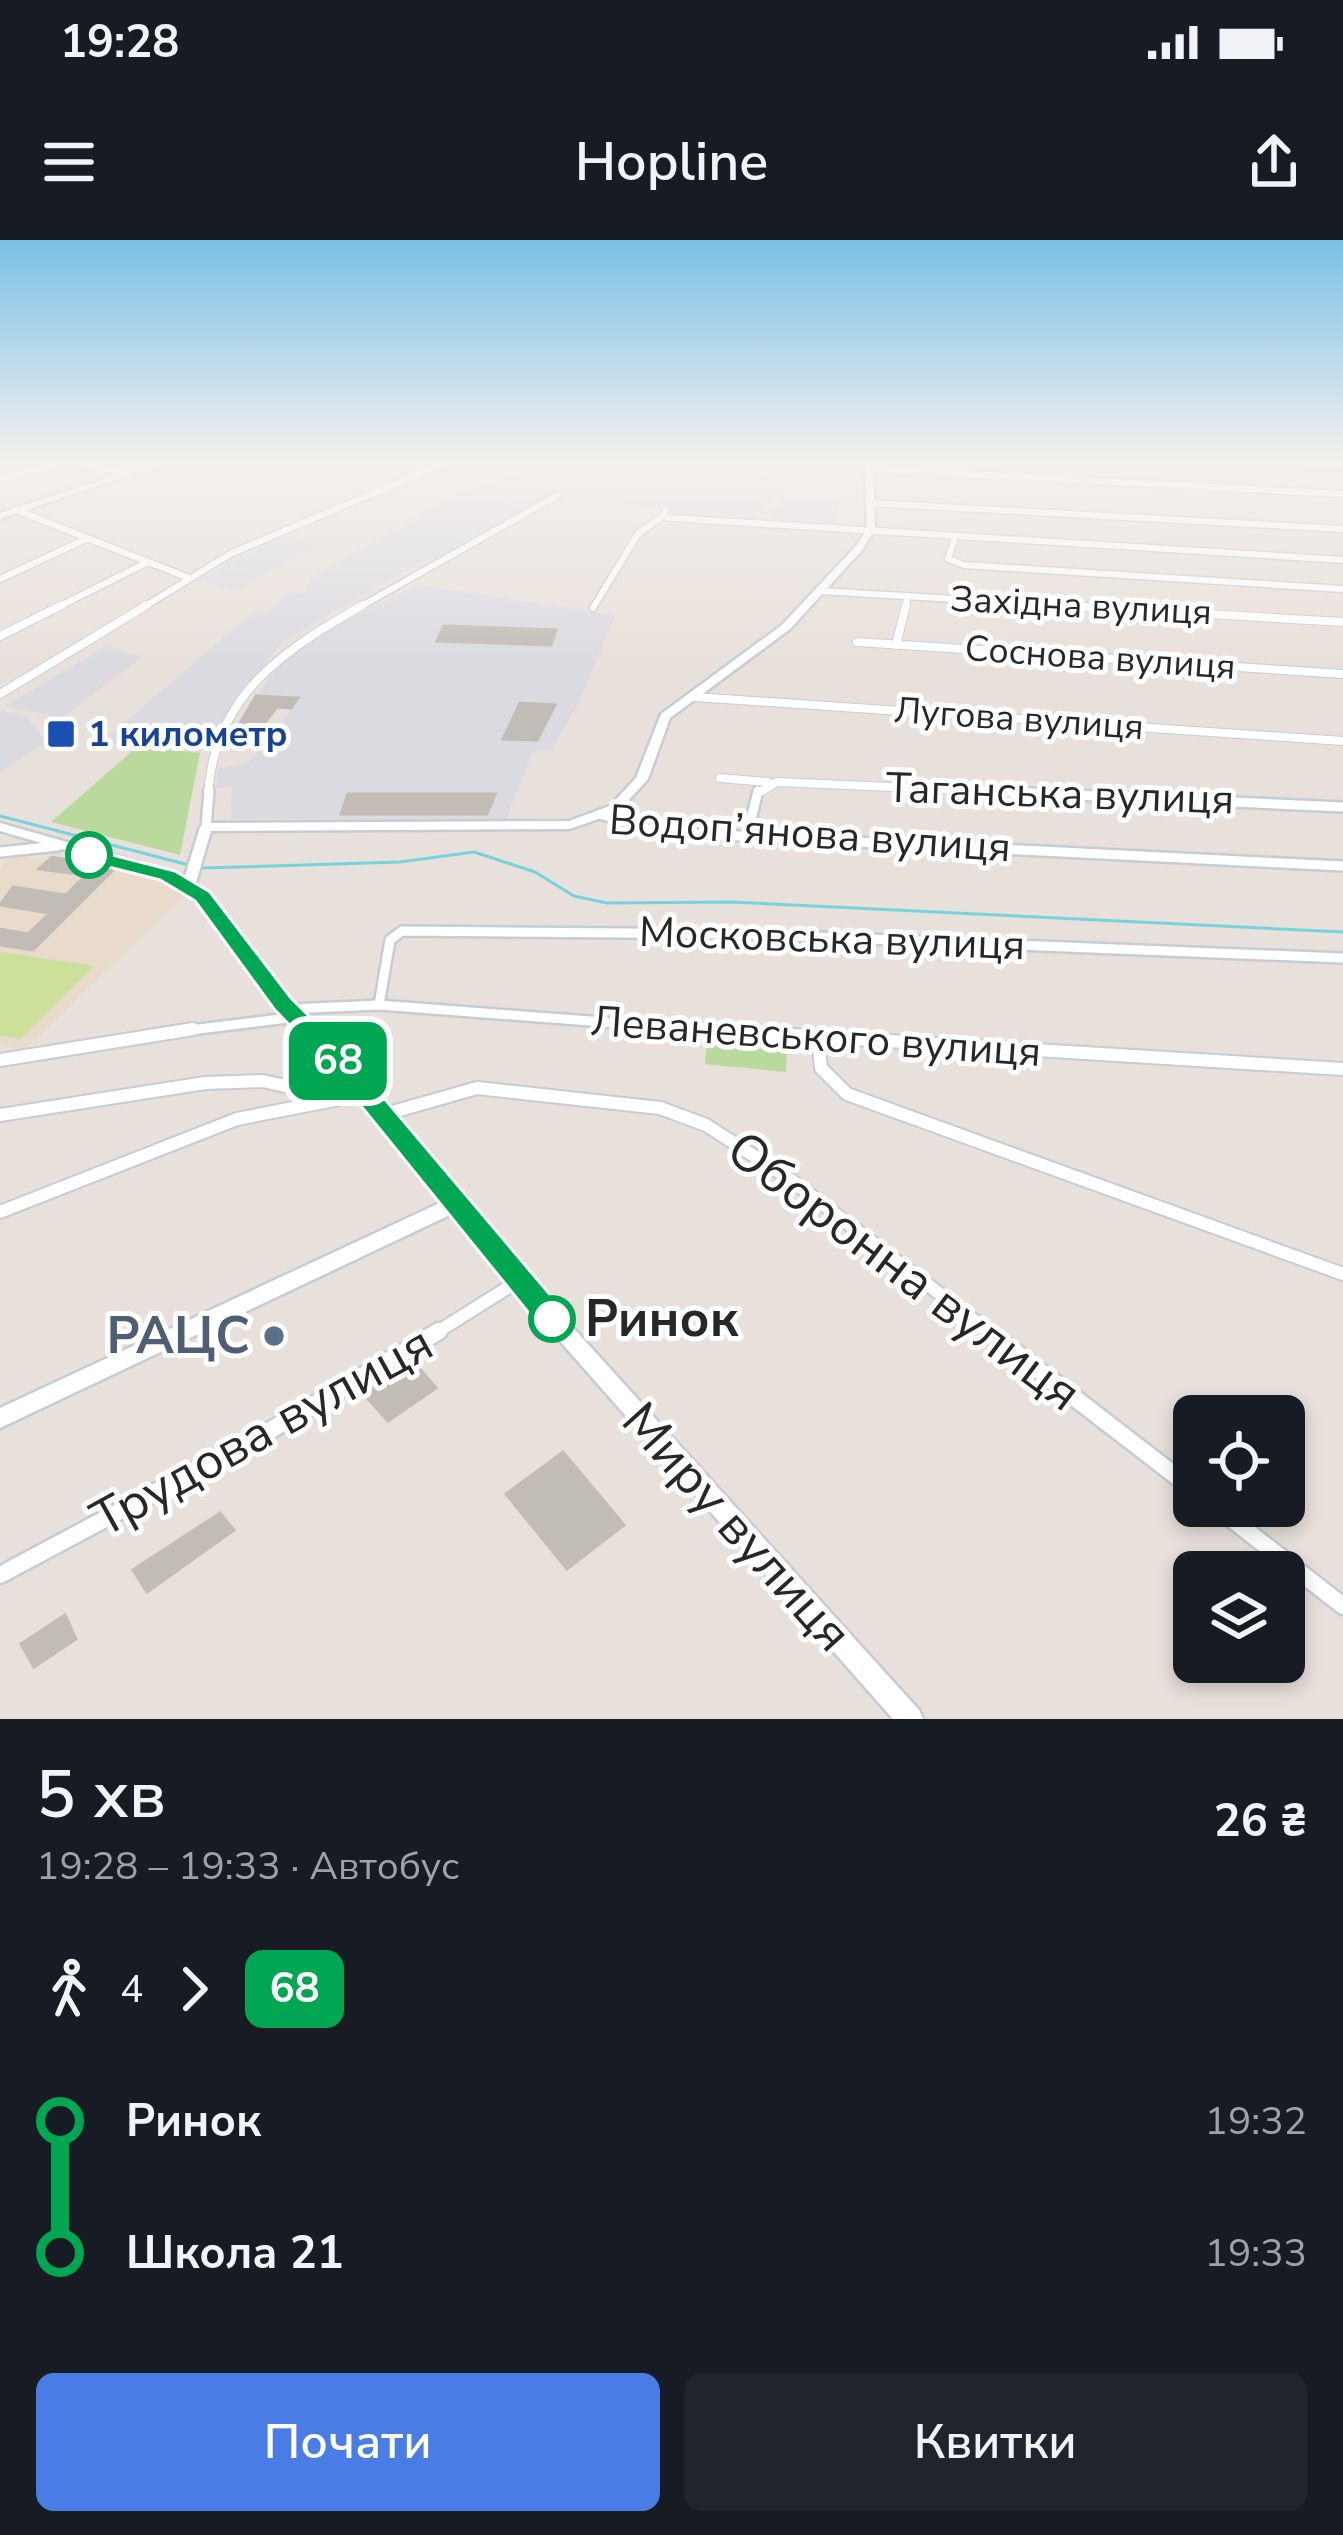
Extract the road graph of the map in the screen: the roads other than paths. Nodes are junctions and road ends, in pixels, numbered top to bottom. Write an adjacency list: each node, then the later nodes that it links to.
1 (64, 529): 8 (street)
2 (287, 529): 11 (street)
3 (498, 529): 30 (street)
4 (644, 529): 16 (street)
5 (837, 529): 6 (street)
6 (869, 532): 7 (street); 14 (street)
7 (956, 537): 9 (street); 13 (street)
8 (86, 538): 10 (street); 12 (street)
9 (1343, 560)
10 (146, 562): 11 (street); 18 (street)
11 (189, 578): 22 (street)
12 (0, 579)
13 (1343, 589)
14 (820, 591): 15 (street, Західна вулиця); 23 (street)
15 (908, 596): 17 (street, Західна вулиця); 20 (street)
16 (593, 608)
17 (1343, 622)
18 (0, 636)
19 (857, 642): 20 (street, Соснова вулиця)
20 (896, 645): 21 (street, Соснова вулиця)
21 (1343, 674)
22 (0, 694)
23 (695, 697): 24 (street, Лугова вулиця); 28 (street)
24 (1343, 741)
25 (720, 778): 26 (street, Таганська вулиця)
26 (777, 782): 27 (street, Таганська вулиця); 31 (street)
27 (1343, 806)
28 (600, 814): 30 (street, Водоп’янова вулиця); 31 (street, Водоп’янова вулиця)
29 (0, 827): 32 (street)
30 (206, 827): 35 (street)
31 (747, 836): 34 (street, Водоп’янова вулиця)
32 (58, 846): 33 (street); 35 (street)
33 (0, 852)
34 (1343, 866)
35 (195, 892): 38 (street, Миру вулиця)
36 (1343, 958): 37 (street, Московська вулиця)
37 (379, 1005): 38 (street, Леваневського вулиця); 39 (street, Леваневського вулиця)
38 (292, 1013): 40 (street, Леваневського вулиця); 42 (street, Миру вулиця)
39 (818, 1038): 41 (street, Леваневського вулиця); 48 (street)
40 (0, 1060)
41 (1343, 1069)
42 (365, 1094): 43 (street); 45 (street, Миру вулиця)
43 (336, 1098): 44 (street); 47 (street)
44 (0, 1114)
45 (382, 1114): 46 (street, Миру вулиця); 51 (street, Оборонна вулиця)
46 (456, 1204): 49 (street, Миру вулиця); 50 (street)
47 (0, 1212)
48 (1343, 1274)
49 (520, 1280): 53 (street, Трудова вулиця); 55 (street, Миру вулиця)
50 (0, 1418)
51 (1173, 1474)
52 (1242, 1527): 54 (street)
53 (0, 1575)
54 (1343, 1606)
55 (910, 1719)

